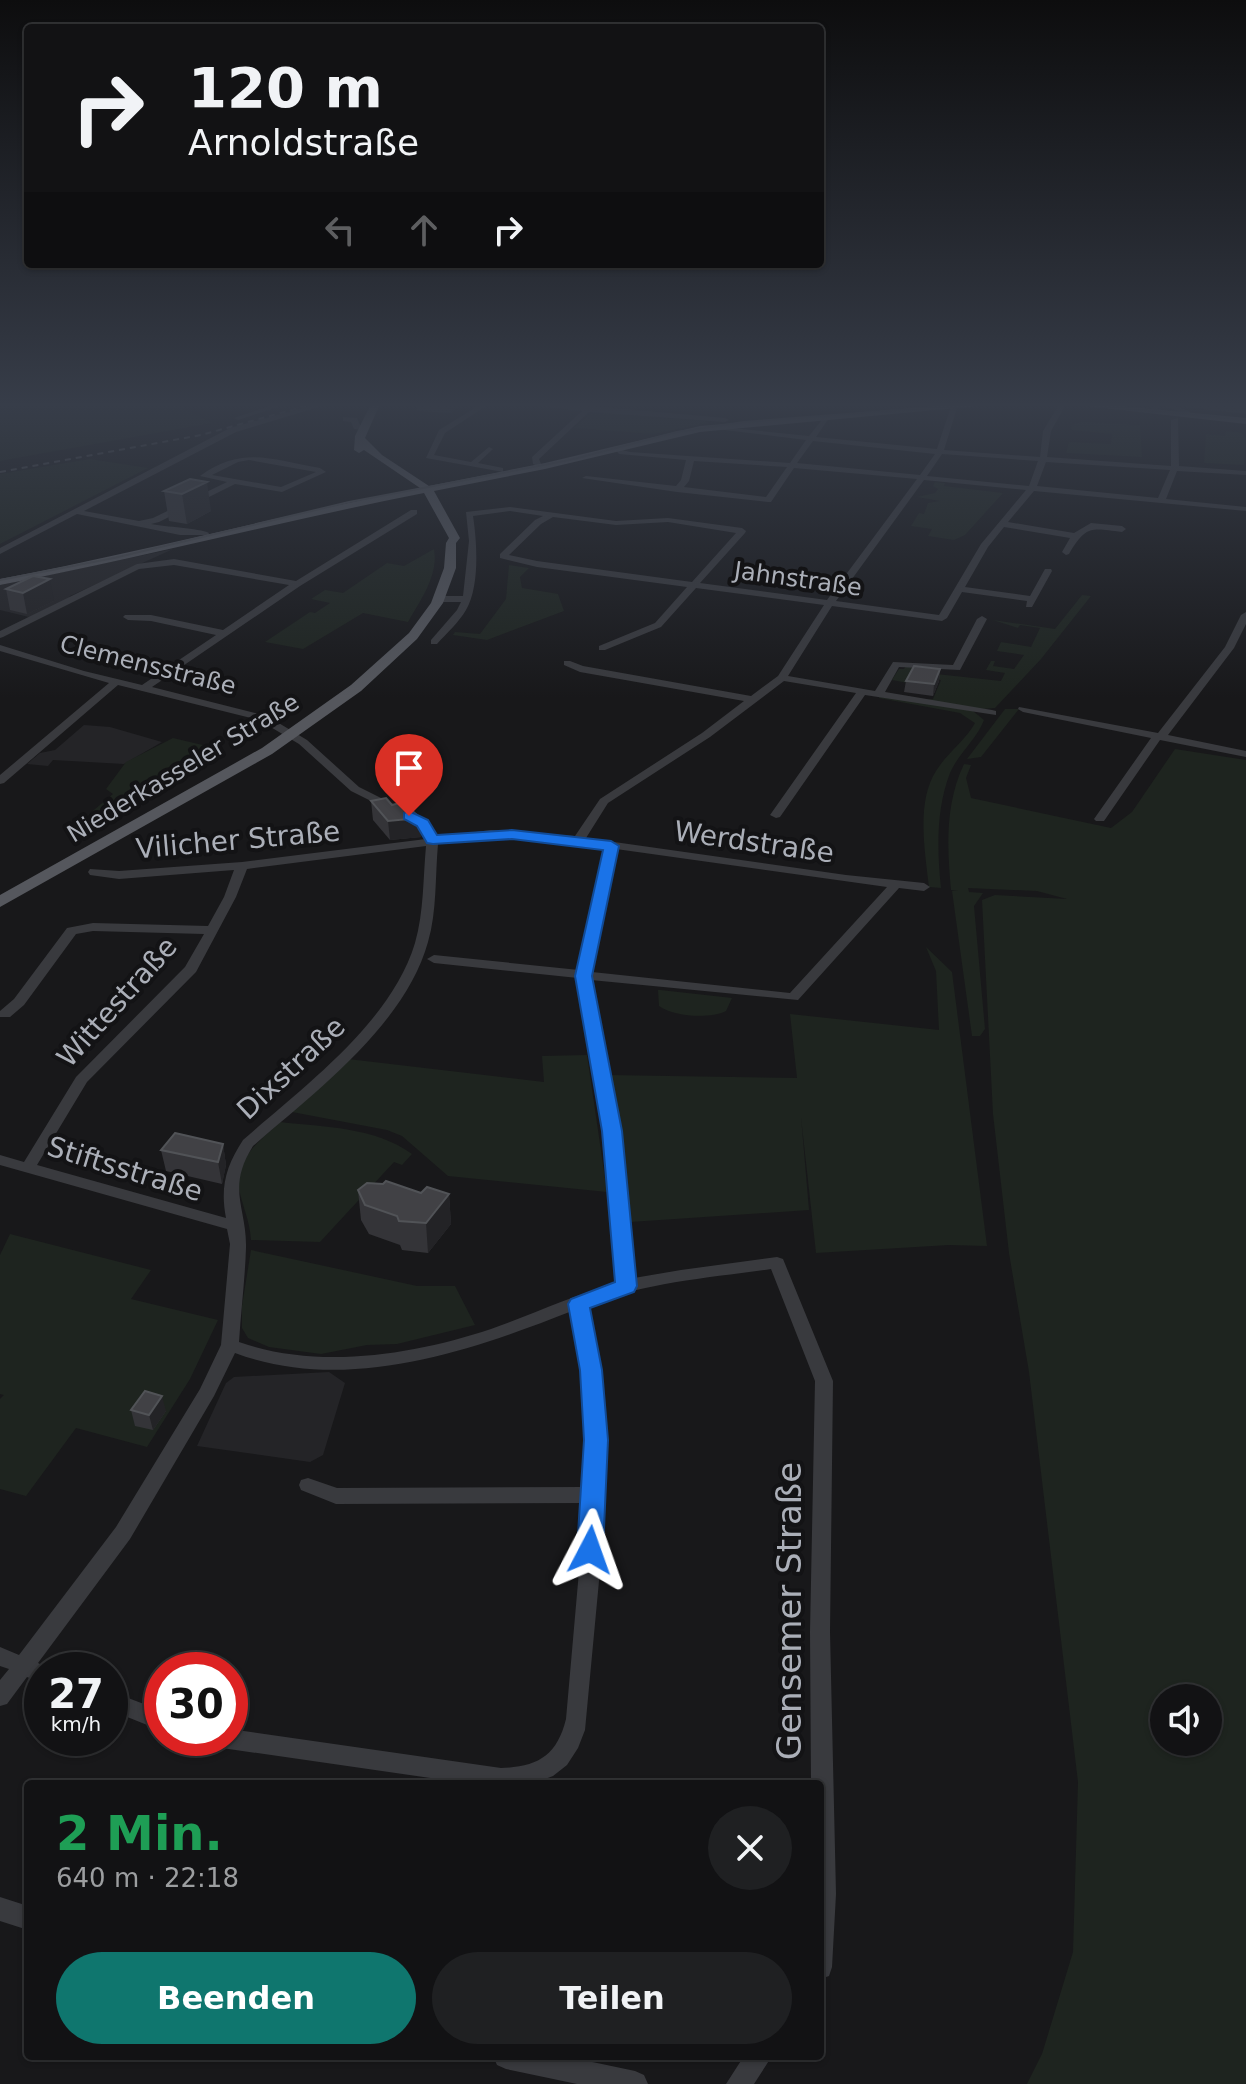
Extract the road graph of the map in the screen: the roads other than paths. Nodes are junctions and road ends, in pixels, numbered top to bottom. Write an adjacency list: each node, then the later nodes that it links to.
1 (89, 503): 10 (street)
2 (193, 503): 13 (street)
3 (343, 503): 16 (main road)
4 (348, 503): 21 (main road)
5 (429, 503): 25 (main road, Niederkasseler Straße)
6 (903, 503): 27 (street)
7 (1020, 503): 14 (street)
8 (1192, 503): 9 (street)
9 (1246, 509)
10 (74, 511): 13 (street); 18 (street)
11 (414, 512): 22 (street)
12 (553, 514): 23 (street, Jahnstraße); 23 (street); 26 (street)
13 (154, 523): 16 (street)
14 (1004, 524): 17 (street); 24 (street)
15 (1122, 529): 17 (street)
16 (179, 536): 21 (main road)
17 (1075, 536): 19 (street)
18 (0, 551)
19 (1066, 552)
20 (1048, 571): 24 (street)
21 (0, 580)
22 (297, 584): 31 (street); 32 (street)
23 (694, 586): 27 (street, Jahnstraße); 35 (street)
24 (961, 589): 27 (street, Jahnstraße)
25 (440, 597): 26 (street); 45 (main road, Niederkasseler Straße)
26 (467, 598): 33 (street)
27 (829, 604): 37 (street)
28 (1246, 615): 46 (street)
29 (128, 617): 31 (street)
30 (982, 619): 41 (street)
31 (222, 633): 39 (street)
32 (0, 635)
33 (434, 642)
34 (0, 648): 38 (street, Clemensstraße)
35 (602, 648)
36 (567, 663): 42 (street)
37 (782, 678): 40 (street); 42 (street)
38 (116, 682): 39 (street, Clemensstraße); 48 (street)
39 (144, 688): 45 (street, Clemensstraße)
40 (863, 690): 41 (street); 49 (street)
41 (879, 693): 44 (street)
42 (754, 700): 52 (street)
43 (1023, 709): 46 (street)
44 (992, 713)
45 (292, 735): 51 (street, Clemensstraße); 58 (main road, Niederkasseler Straße)
46 (1162, 735): 47 (street); 50 (street)
47 (1246, 754)
48 (0, 781)
49 (776, 815)
50 (1100, 819)
51 (433, 840): 52 (street); 54 (street, Vilicher Straße); 66 (street, Dixstraße)
52 (578, 840): 53 (street, Werdstraße)
53 (611, 846): 56 (street, Werdstraße); 61 (street)
54 (242, 866): 55 (street, Vilicher Straße); 59 (street, Wittestraße)
55 (94, 872)
56 (894, 886): 57 (street, Werdstraße); 61 (street)
57 (924, 887)
58 (0, 902)
59 (212, 930): 62 (street); 63 (street, Wittestraße)
60 (434, 959): 61 (street)
61 (584, 976): 67 (street)
62 (5, 1014)
63 (51, 1130): 64 (street, Wittestraße); 65 (street, Wittestraße)
64 (0, 1159): 65 (street, Stiftsstraße)
65 (28, 1167): 66 (street, Stiftsstraße)
66 (236, 1226): 69 (street, Dixstraße)
67 (626, 1286): 68 (street); 78 (street, Gensemer Straße)
68 (579, 1304): 69 (street); 71 (street)
69 (230, 1345): 72 (street)
70 (308, 1485): 71 (street)
71 (594, 1495): 77 (street)
72 (45, 1652)
73 (0, 1656): 74 (street)
74 (24, 1666)
75 (24, 1677): 76 (street)
76 (0, 1697)
77 (248, 1742)
78 (821, 1780)
79 (0, 1909): 80 (street)
80 (24, 1917)
81 (524, 2060): 83 (street)
82 (756, 2060): 84 (street)
83 (635, 2084)
84 (739, 2084)

